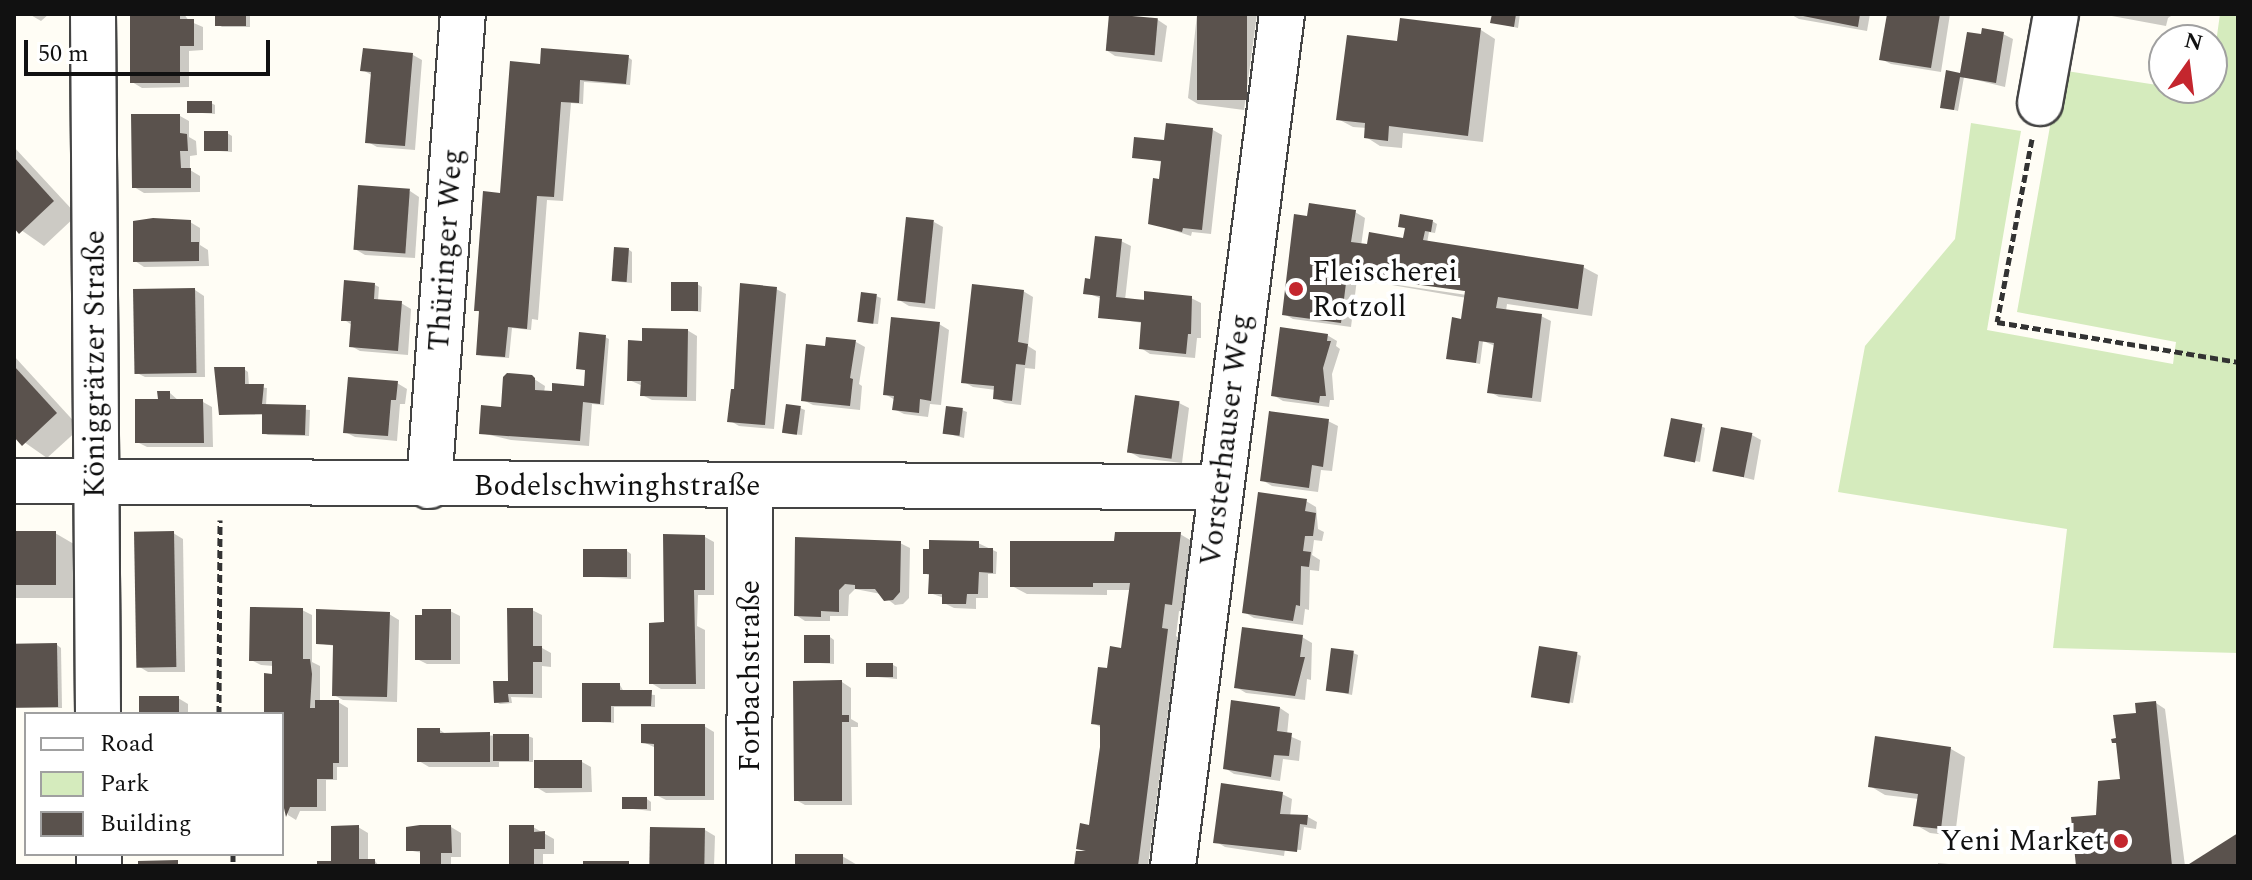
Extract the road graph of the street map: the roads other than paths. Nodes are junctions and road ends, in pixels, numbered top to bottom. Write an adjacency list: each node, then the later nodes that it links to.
1 (93, 14): 7 (street, Königgrätzer Straße)
2 (463, 14): 8 (street, Thüringer Weg)
3 (1282, 14): 10 (street, Vorsterhauser Weg)
4 (2056, 14): 5 (street)
5 (2040, 103)
6 (14, 481): 7 (street, Bodelschwinghstraße)
7 (96, 482): 8 (street, Bodelschwinghstraße); 11 (street, Königgrätzer Straße)
8 (429, 486): 9 (street, Bodelschwinghstraße)
9 (750, 486): 10 (street, Bodelschwinghstraße); 12 (street, Forbachstraße)
10 (1219, 487): 13 (street, Vorsterhauser Weg)
11 (98, 712)
12 (749, 866)
13 (1173, 866)

